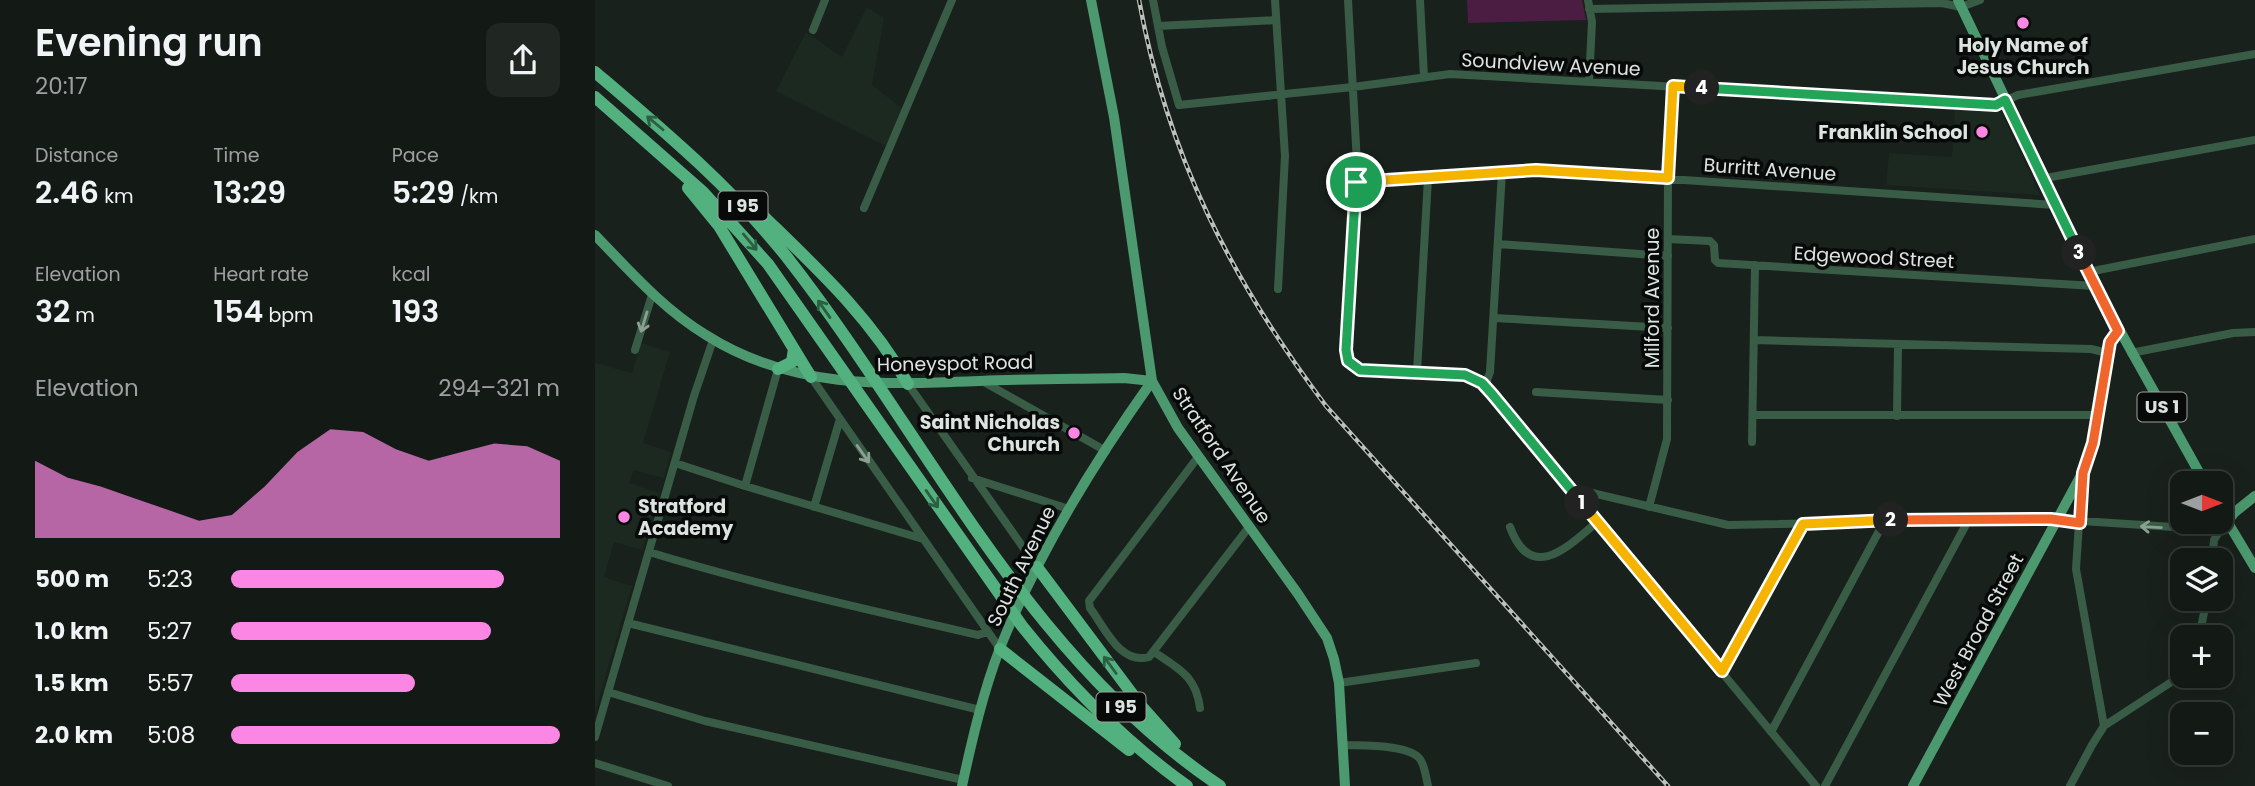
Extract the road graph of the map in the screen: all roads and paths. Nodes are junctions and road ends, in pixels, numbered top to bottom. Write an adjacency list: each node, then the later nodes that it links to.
1 (825, 0): 14 (street)
2 (952, 0): 33 (street)
3 (1091, 0): 59 (main road, Stratford Avenue)
4 (1153, 0): 13 (street)
5 (1275, 0): 12 (street)
6 (1348, 0): 20 (street)
7 (1420, 0): 17 (street)
8 (1980, 0): 9 (street)
9 (1962, 2): 11 (street); 23 (main road, US 1)
10 (1588, 4): 11 (street); 18 (street)
11 (1662, 4)
12 (1276, 20): 13 (street); 21 (street)
13 (1158, 26): 21 (street, Soundview Avenue)
14 (813, 30)
15 (2255, 54): 23 (street, Soundview Avenue)
16 (595, 72): 26 (highway, I 95, one-way to 16)
17 (1424, 76): 18 (street, Soundview Avenue); 20 (street, Soundview Avenue)
18 (1588, 82): 19 (street, Soundview Avenue)
19 (1673, 86): 23 (street, Soundview Avenue); 29 (street, Milford Avenue)
20 (1353, 87): 21 (street, Soundview Avenue); 31 (street)
21 (1281, 93): 42 (street)
22 (595, 97): 25 (highway, I 95)
23 (2005, 100): 30 (main road, US 1)
24 (2255, 140): 30 (street)
25 (649, 143): 51 (highway); 114 (highway, I 95, one-way to 114)
26 (685, 149): 60 (highway); 115 (highway, I 95, one-way to 26)
27 (1502, 172): 28 (street, Burritt Avenue); 29 (street, Burritt Avenue); 37 (street)
28 (1428, 178): 31 (street, Burritt Avenue); 56 (street)
29 (1668, 178): 32 (street, Burritt Avenue); 35 (street, Milford Avenue)
30 (2044, 180): 32 (main road, US 1)
31 (1356, 182): 56 (street)
32 (2055, 205): 40 (main road, US 1)
33 (864, 208)
34 (595, 235): 43 (main road, Honeyspot Road)
35 (1668, 239): 38 (street, Milford Avenue); 39 (street, Edgewood Street)
36 (2255, 239): 40 (street)
37 (1498, 244): 38 (street); 44 (street)
38 (1668, 256): 45 (street, Milford Avenue)
39 (1755, 265): 41 (street, Edgewood Street); 49 (street)
40 (2088, 272): 41 (main road, US 1)
41 (2095, 286): 46 (main road, US 1)
42 (1278, 289)
43 (652, 295): 48 (main road, Honeyspot Road); 52 (street, one-way to 52)
44 (1494, 318): 45 (street); 61 (street)
45 (1668, 328): 63 (street, Milford Avenue)
46 (2118, 331): 53 (main road, West Broad Street); 54 (main road, US 1)
47 (2255, 332): 54 (street)
48 (713, 340): 55 (main road, Honeyspot Road); 71 (street)
49 (1754, 340): 50 (street); 64 (street)
50 (1898, 345): 53 (street); 65 (street)
51 (794, 349): 55 (highway); 57 (highway)
52 (635, 350)
53 (2108, 353): 66 (main road, West Broad Street)
54 (2131, 353): 72 (main road, US 1)
55 (778, 369): 57 (main road, Honeyspot Road); 75 (street)
56 (1417, 372): 61 (street)
57 (811, 377): 60 (main road, Honeyspot Road); 67 (street)
58 (982, 381): 59 (main road, Honeyspot Road); 60 (main road, Honeyspot Road); 69 (street)
59 (1153, 381): 69 (main road, South Avenue); 70 (main road, Stratford Avenue)
60 (908, 384): 74 (street)
61 (1485, 386): 76 (street)
62 (1536, 392): 63 (street)
63 (1668, 400): 79 (street, Milford Avenue)
64 (1753, 415): 65 (street); 68 (street)
65 (1897, 415): 66 (street)
66 (2098, 415): 73 (main road, West Broad Street)
67 (840, 419): 78 (street); 92 (street, one-way to 92)
68 (1752, 442)
69 (1106, 451): 80 (main road, South Avenue)
70 (1198, 457): 89 (main road, Stratford Avenue); 99 (street)
71 (675, 463): 75 (street); 93 (street)
72 (2198, 471)
73 (2083, 473): 83 (main road, West Broad Street); 86 (street)
74 (972, 478): 80 (street); 94 (street)
75 (745, 486): 78 (street)
76 (1571, 488): 79 (street); 85 (street)
77 (2255, 496): 81 (main road)
78 (814, 507): 92 (street)
79 (1649, 507): 87 (street)
80 (1069, 509): 94 (main road, South Avenue)
81 (2233, 517)
82 (1969, 519): 83 (street); 84 (street); 119 (street)
83 (2058, 519): 86 (street); 120 (main road, West Broad Street)
84 (1885, 520): 87 (street); 108 (street)
85 (1597, 522): 90 (street); 101 (street)
86 (2080, 523): 88 (street, one-way to 86); 107 (street)
87 (1803, 524): 101 (street)
88 (2170, 525)
89 (1249, 527): 99 (street); 102 (main road, Stratford Avenue)
90 (1510, 527)
91 (2229, 534): 95 (main road)
92 (923, 539): 97 (street)
93 (649, 552): 96 (street); 97 (street)
94 (1037, 567): 98 (main road, South Avenue); 115 (highway, one-way to 94)
95 (2255, 568)
96 (628, 623): 104 (street); 106 (street)
97 (987, 632): 98 (street)
98 (1000, 649): 106 (main road, South Avenue); 114 (highway)
99 (1154, 652): 105 (street)
100 (1476, 663): 102 (street)
101 (1722, 671): 108 (street)
102 (1339, 682): 110 (main road, Stratford Avenue)
103 (2170, 683): 107 (street)
104 (608, 692): 109 (street); 112 (street)
105 (1200, 708)
106 (980, 710): 112 (main road, South Avenue)
107 (2104, 726): 121 (street)
108 (1771, 732): 118 (street)
109 (595, 737)
110 (1343, 745): 116 (main road, Stratford Avenue); 117 (street)
111 (595, 763): 113 (street)
112 (962, 783)
113 (668, 786)
114 (1184, 786)
115 (1221, 786)
116 (1345, 786)
117 (1428, 786)
118 (1816, 786)
119 (1825, 786)
120 (1913, 786)
121 (2070, 786)

